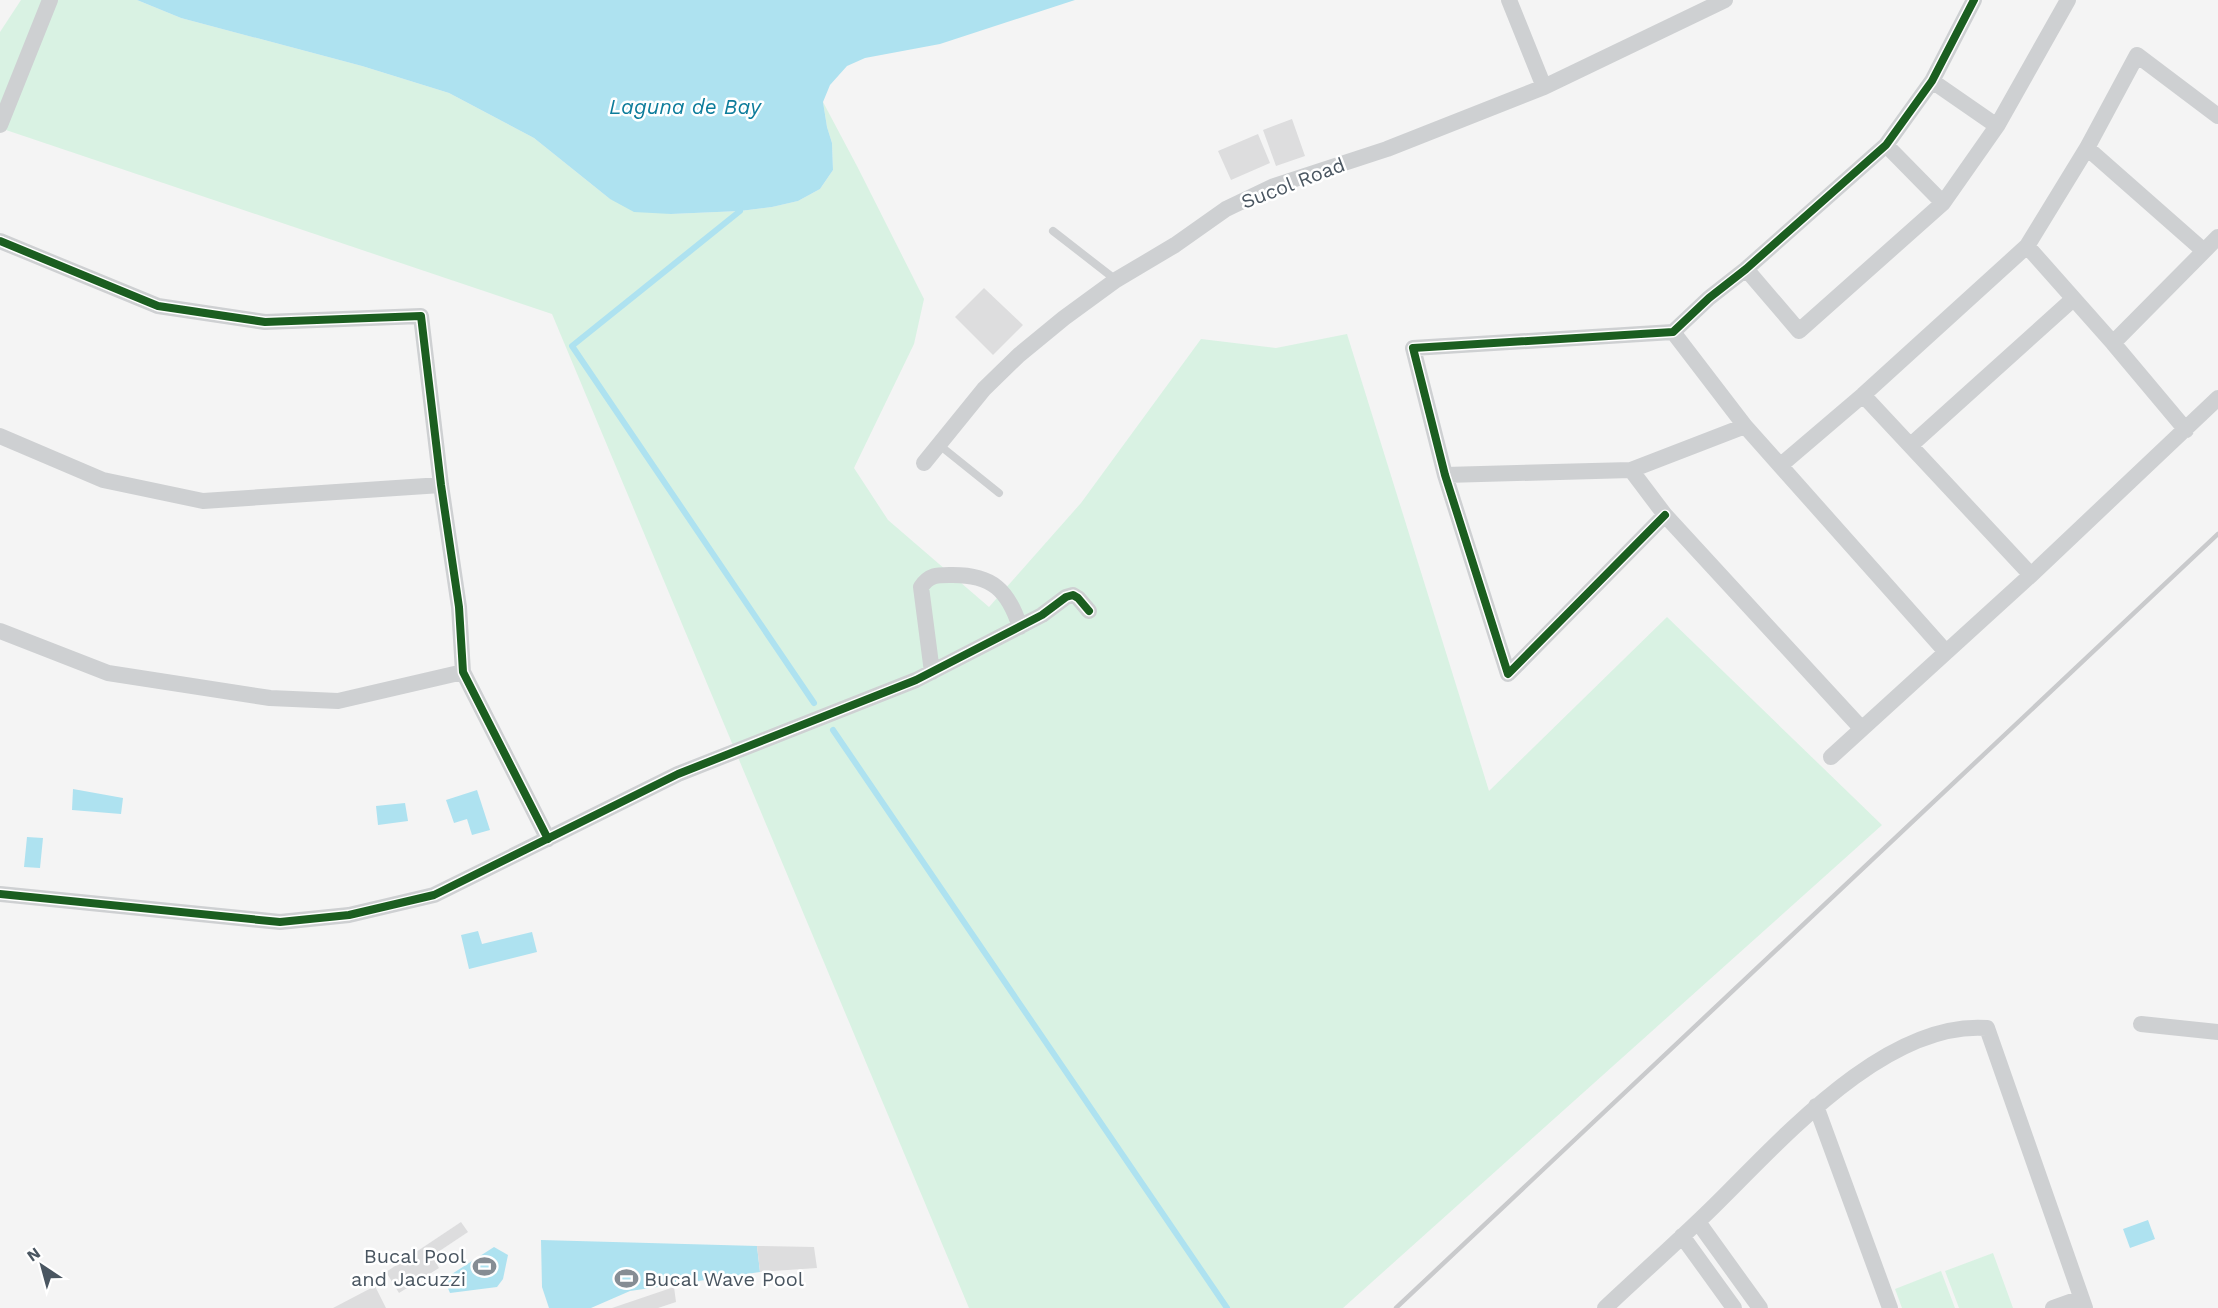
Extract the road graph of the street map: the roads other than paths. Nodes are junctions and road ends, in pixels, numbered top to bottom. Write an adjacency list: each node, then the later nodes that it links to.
1 (50, 0): 9 (street)
2 (1509, 0): 7 (street)
3 (1725, 0): 7 (street, Sucol Road)
4 (1974, 0): 6 (street)
5 (2068, 0): 10 (street)
6 (1932, 81): 10 (street); 11 (street)
7 (1544, 87): 20 (street, Sucol Road)
8 (2218, 116): 12 (street)
9 (0, 125)
10 (1997, 126): 13 (street)
11 (1886, 145): 13 (street); 19 (street)
12 (2087, 148): 17 (street); 18 (street)
13 (1943, 203): 19 (street)
14 (1053, 231): 20 (lane)
15 (2218, 237): 18 (street)
16 (0, 241): 35 (street)
17 (2026, 246): 21 (street); 24 (street)
18 (2204, 251): 23 (street)
19 (1746, 269): 22 (street)
20 (1116, 280): 29 (street, Sucol Road)
21 (2072, 300): 23 (street); 30 (street)
22 (1673, 332): 26 (street); 34 (street)
23 (2113, 343): 27 (street)
24 (1863, 395): 30 (street); 32 (street)
25 (2218, 398): 27 (street)
26 (1745, 426): 32 (street); 33 (street)
27 (2186, 430): 38 (street)
28 (0, 436): 35 (street)
29 (938, 443): 31 (street, Sucol Road); 36 (lane)
30 (1911, 445): 38 (street)
31 (924, 463)
32 (1781, 465): 42 (street)
33 (1631, 470): 34 (street); 37 (street)
34 (1445, 476): 37 (street)
35 (441, 485): 43 (street)
36 (999, 493)
37 (1665, 515): 45 (street)
38 (2031, 575): 42 (street)
39 (1089, 611): 40 (street)
40 (1020, 627): 44 (street); 44 (street)
41 (0, 631): 43 (street)
42 (1946, 652): 45 (street)
43 (463, 672): 47 (street)
44 (932, 672): 47 (street)
45 (1861, 728): 46 (street)
46 (1831, 757)
47 (548, 839): 48 (street)
48 (0, 894)
49 (2140, 1024): 50 (street)
50 (2218, 1032)
51 (1816, 1106): 52 (street); 54 (street); 58 (street)
52 (1698, 1222): 53 (street); 57 (street)
53 (1682, 1236): 55 (street); 56 (street)
54 (2083, 1303): 59 (street)
55 (1605, 1308)
56 (1734, 1308)
57 (1760, 1308)
58 (1890, 1308)
59 (2053, 1308)

